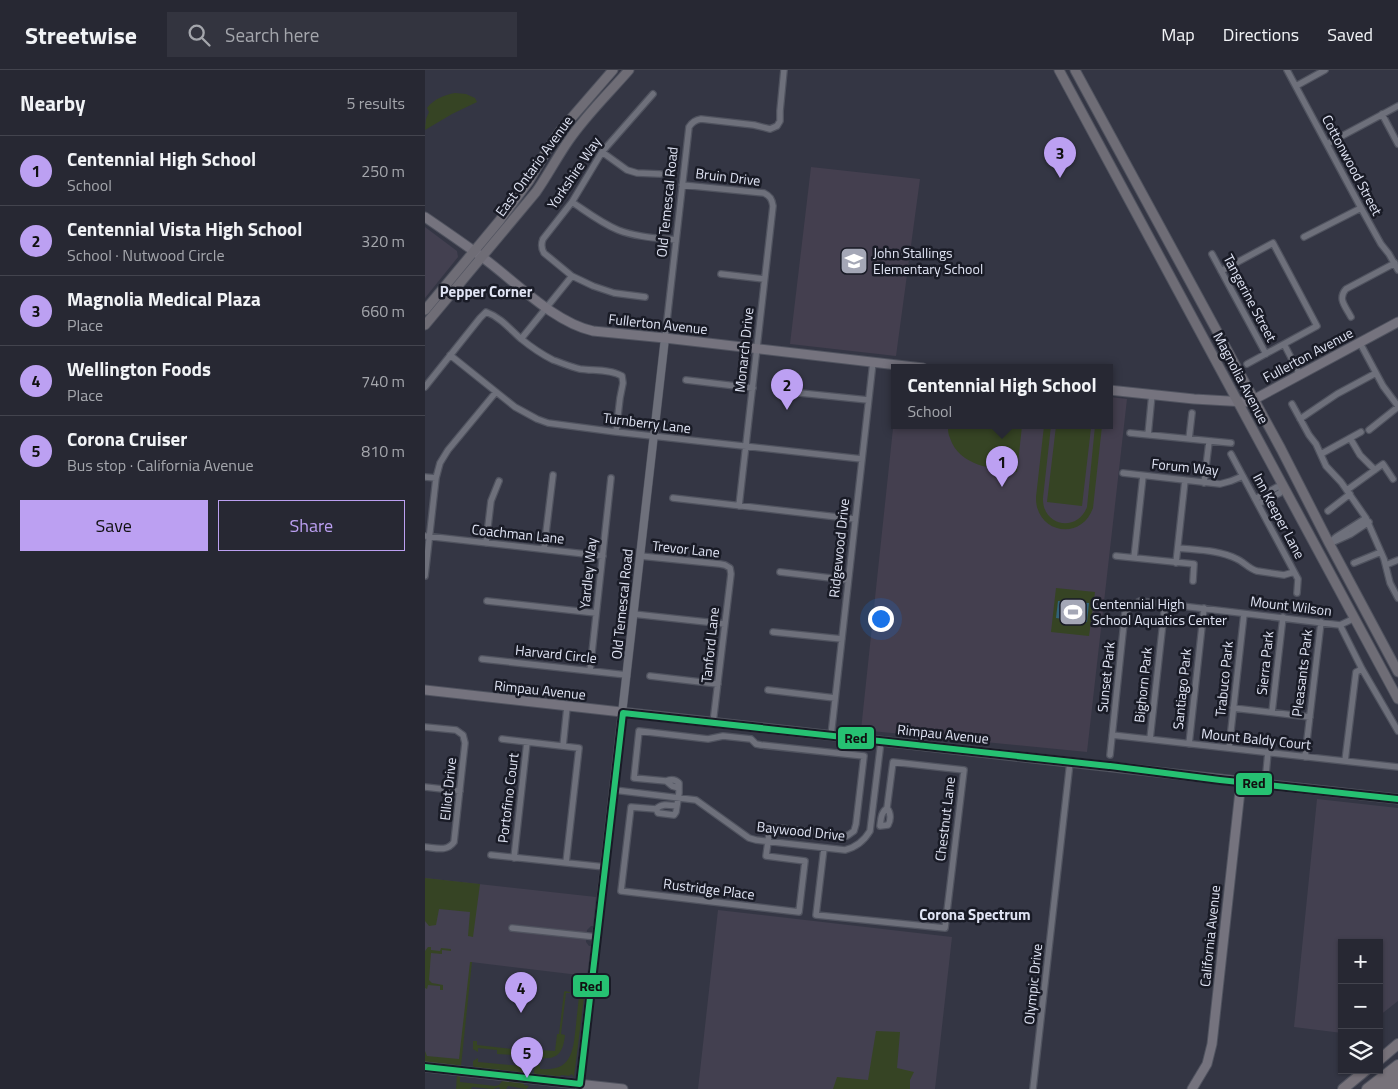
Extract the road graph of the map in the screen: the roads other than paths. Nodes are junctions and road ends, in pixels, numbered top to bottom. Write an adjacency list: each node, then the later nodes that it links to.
1 (613, 70): 25 (main road, East Ontario Avenue)
2 (629, 70): 27 (main road, East Ontario Avenue)
3 (784, 70): 18 (street, Old Temescal Road)
4 (1059, 70): 16 (main road, Magnolia Avenue)
5 (1075, 70): 14 (main road, Magnolia Avenue)
6 (1287, 70): 8 (street, Cottonwood Street)
7 (1325, 70): 8 (street)
8 (1295, 86): 12 (street, Cottonwood Street)
9 (653, 94): 15 (street, Yorkshire Way)
10 (1398, 106): 11 (street)
11 (1382, 114): 12 (street); 13 (street)
12 (1327, 144): 21 (street, Cottonwood Street)
13 (1398, 144)
14 (1116, 146): 16 (main road); 37 (main road, Magnolia Avenue)
15 (602, 152): 17 (street); 20 (street, Yorkshire Way)
16 (1104, 152): 39 (main road, Magnolia Avenue)
17 (660, 174)
18 (682, 185): 19 (street, Bruin Drive); 24 (street, Old Temescal Road)
19 (770, 198): 33 (street, Monarch Drive)
20 (572, 202): 24 (street); 32 (street, Yorkshire Way)
21 (1361, 208): 23 (street); 28 (street, Cottonwood Street)
22 (425, 217): 25 (main road, Fullerton Avenue)
23 (1304, 237)
24 (676, 240): 42 (street, Old Temescal Road)
25 (474, 251): 27 (main road, Fullerton Avenue); 36 (main road, East Ontario Avenue)
26 (1212, 254): 30 (street, Tangerine Street)
27 (482, 257): 35 (main road, Fullerton Avenue); 41 (main road, East Ontario Avenue)
28 (1395, 263): 29 (street, Cottonwood Street); 38 (street)
29 (1398, 270)
30 (1221, 271): 45 (street); 47 (street, Tangerine Street)
31 (721, 274): 33 (street)
32 (572, 276): 34 (street); 35 (street)
33 (765, 279): 46 (street, Monarch Drive)
34 (645, 297)
35 (547, 308): 42 (main road, Fullerton Avenue); 43 (street)
36 (425, 310)
37 (1205, 311): 39 (main road); 62 (main road, Magnolia Avenue)
38 (1351, 317)
39 (1193, 318): 63 (main road, Magnolia Avenue)
40 (1398, 322): 44 (main road, Fullerton Avenue)
41 (425, 325)
42 (665, 338): 46 (main road, Fullerton Avenue); 73 (street, Old Temescal Road)
43 (521, 339): 48 (street); 69 (street)
44 (1360, 343): 52 (street); 53 (main road, Fullerton Avenue)
45 (1285, 344): 47 (street); 53 (street)
46 (757, 349): 49 (main road, Fullerton Avenue); 56 (street, Monarch Drive)
47 (1266, 354): 51 (street)
48 (450, 355): 55 (street); 58 (street, Turnberry Lane)
49 (873, 362): 50 (main road, Fullerton Avenue); 61 (street, Ridgewood Drive)
50 (891, 364)
51 (1247, 364)
52 (1376, 373): 65 (street); 67 (street)
53 (1300, 375): 62 (main road, Fullerton Avenue)
54 (686, 380): 56 (street)
55 (425, 387)
56 (753, 388): 78 (street, Monarch Drive)
57 (1113, 390): 60 (main road, Fullerton Avenue)
58 (496, 392): 69 (street, Turnberry Lane); 88 (street)
59 (800, 393): 61 (street)
60 (1152, 394): 63 (main road, Fullerton Avenue); 72 (street)
61 (868, 400): 81 (street, Ridgewood Drive)
62 (1253, 400): 63 (main road, Fullerton Avenue); 92 (main road, Magnolia Avenue)
63 (1238, 402): 95 (main road, Magnolia Avenue)
64 (1292, 404): 67 (street)
65 (1398, 407): 68 (street)
66 (1192, 413): 75 (street)
67 (1300, 419): 80 (street)
68 (1369, 430)
69 (616, 432): 73 (street, Turnberry Lane)
70 (1361, 432): 74 (street)
71 (1130, 433): 72 (street)
72 (1148, 435): 75 (street)
73 (653, 436): 78 (street, Turnberry Lane); 111 (street, Old Temescal Road)
74 (1350, 438): 80 (street); 82 (street)
75 (1189, 439): 76 (street)
76 (1209, 442): 77 (street); 94 (street)
77 (1231, 444)
78 (746, 447): 81 (street, Turnberry Lane); 99 (street, Monarch Drive)
79 (1231, 454): 87 (street, Inn Keeper Lane)
80 (1321, 454): 96 (street)
81 (862, 459): 101 (street, Ridgewood Drive)
82 (1375, 470): 90 (street); 96 (street)
83 (1123, 473): 86 (street, Forum Way)
84 (553, 474): 107 (street)
85 (425, 476): 88 (street)
86 (1143, 476): 91 (street, Forum Way); 113 (street)
87 (1243, 476): 94 (street, Forum Way); 98 (street, Inn Keeper Lane)
88 (436, 478): 103 (street)
89 (611, 478): 110 (street, Yardley Way)
90 (1393, 479)
91 (1185, 480): 94 (street, Forum Way); 106 (street)
92 (1296, 480): 95 (main road); 105 (main road, Magnolia Avenue)
93 (499, 481): 104 (street)
94 (1204, 483)
95 (1284, 487): 98 (street); 108 (main road, Magnolia Avenue)
96 (1349, 492): 100 (street); 102 (street)
97 (673, 498): 99 (street)
98 (1257, 502): 120 (street, Inn Keeper Lane)
99 (739, 506): 101 (street)
100 (1328, 511)
101 (855, 519): 122 (street, Ridgewood Drive)
102 (1368, 520): 105 (street); 109 (street)
103 (427, 536): 104 (street, Coachman Lane); 121 (street)
104 (486, 543): 107 (street, Coachman Lane)
105 (1329, 544): 108 (main road); 143 (main road, Magnolia Avenue)
106 (1178, 548): 115 (street); 120 (street)
107 (544, 549): 110 (street, Coachman Lane)
108 (1317, 550): 134 (main road, Magnolia Avenue)
109 (1381, 552): 116 (street); 117 (street)
110 (603, 556): 130 (street, Yardley Way)
111 (640, 556): 118 (street, Trevor Lane); 131 (street, Old Temescal Road)
112 (1116, 556): 113 (street)
113 (1134, 558): 115 (street)
114 (1398, 560): 117 (street)
115 (1176, 563): 123 (street)
116 (1354, 563)
117 (1386, 565): 125 (street)
118 (730, 568): 136 (street, Tanford Lane)
119 (780, 572): 122 (street)
120 (1295, 572): 124 (street, Inn Keeper Lane)
121 (425, 576)
122 (848, 580): 139 (street, Ridgewood Drive)
123 (1193, 582)
124 (1297, 593)
125 (1398, 598)
126 (487, 601): 130 (street)
127 (1133, 604): 128 (street, Mount Wilson); 159 (street, Sunset Park)
128 (1165, 604): 129 (street, Mount Wilson); 162 (street, Bighorn Park)
129 (1204, 608): 132 (street, Mount Wilson); 165 (street, Santiago Park)
130 (596, 613): 142 (street, Yardley Way)
131 (633, 614): 136 (street); 144 (street, Old Temescal Road)
132 (1244, 614): 133 (street, Mount Wilson); 152 (street, Trabuco Park)
133 (1283, 617): 135 (street, Mount Wilson); 153 (street, Sierra Park)
134 (1355, 618): 137 (street, Mount Wilson); 150 (main road, Magnolia Avenue)
135 (1321, 622): 137 (street, Mount Wilson); 155 (street, Pleasants Park)
136 (725, 624): 146 (street, Tanford Lane)
137 (1340, 625): 141 (street)
138 (773, 632): 139 (street)
139 (842, 639): 149 (street, Ridgewood Drive)
140 (482, 659): 142 (street, Harvard Circle)
141 (1362, 668): 158 (street); 171 (street)
142 (590, 671): 144 (street, Harvard Circle)
143 (1398, 672)
144 (627, 675): 154 (street, Old Temescal Road)
145 (650, 676): 146 (street)
146 (718, 684): 156 (street, Tanford Lane)
147 (425, 690): 151 (main road, Rimpau Avenue)
148 (767, 690): 149 (street)
149 (835, 698): 160 (street, Ridgewood Drive)
150 (1398, 699)
151 (567, 707): 154 (main road, Rimpau Avenue); 166 (street)
152 (1233, 708): 153 (street); 167 (street, Trabuco Park)
153 (1272, 712): 155 (street)
154 (623, 713): 156 (main road, Rimpau Avenue); 177 (street, Old Temescal Road)
155 (1309, 717): 170 (street, Pleasants Park)
156 (713, 723): 160 (main road, Rimpau Avenue)
157 (425, 727): 178 (street, Elliot Drive)
158 (1398, 731)
159 (1112, 735): 162 (street, Mount Baldy Court); 169 (street, Sunset Park)
160 (831, 736): 163 (main road, Rimpau Avenue)
161 (501, 739): 164 (street)
162 (1150, 739): 165 (street, Mount Baldy Court)
163 (881, 741): 172 (main road, Rimpau Avenue); 181 (street, Baywood Drive)
164 (527, 742): 166 (street); 186 (street, Portofino Court)
165 (1189, 744): 167 (street, Mount Baldy Court)
166 (563, 746): 187 (street)
167 (1229, 748): 168 (street, Mount Baldy Court)
168 (1268, 752): 170 (street, Mount Baldy Court); 175 (street)
169 (1110, 755)
170 (1305, 757): 171 (street, Mount Baldy Court)
171 (1345, 761): 173 (street, Mount Baldy Court)
172 (1070, 762): 174 (main road, Rimpau Avenue); 200 (street, Olympic Drive)
173 (1398, 767)
174 (1241, 782): 175 (main road, Rimpau Avenue); 201 (main road, California Avenue)
175 (1265, 784): 180 (main road, Rimpau Avenue)
176 (425, 787): 178 (street)
177 (614, 790): 179 (street, Baywood Drive); 188 (street, Old Temescal Road)
178 (460, 791): 183 (street, Elliot Drive)
179 (678, 797): 182 (street, Baywood Drive); 182 (street, Rustridge Place); 182 (street, Rustridge Place)
180 (1398, 799)
181 (871, 824): 184 (street, Baywood Drive); 184 (street, Chestnut Lane)
182 (768, 842): 184 (street, Baywood Drive)
183 (425, 847)
184 (824, 848)
185 (491, 856): 186 (street)
186 (514, 858): 187 (street)
187 (566, 863): 188 (street)
188 (605, 867): 190 (street, Old Temescal Road)
189 (512, 928): 190 (street)
190 (597, 937): 198 (street, Old Temescal Road)
191 (1398, 1044): 192 (highway)
192 (1383, 1057)
193 (1398, 1065): 203 (highway)
194 (425, 1067): 198 (main road)
195 (1361, 1074): 202 (highway)
196 (1398, 1076): 204 (highway)
197 (1398, 1086): 205 (highway)
198 (579, 1087): 199 (main road)
199 (623, 1089)
200 (1033, 1089)
201 (1192, 1089)
202 (1343, 1089)
203 (1367, 1089)
204 (1380, 1089)
205 (1393, 1089)

